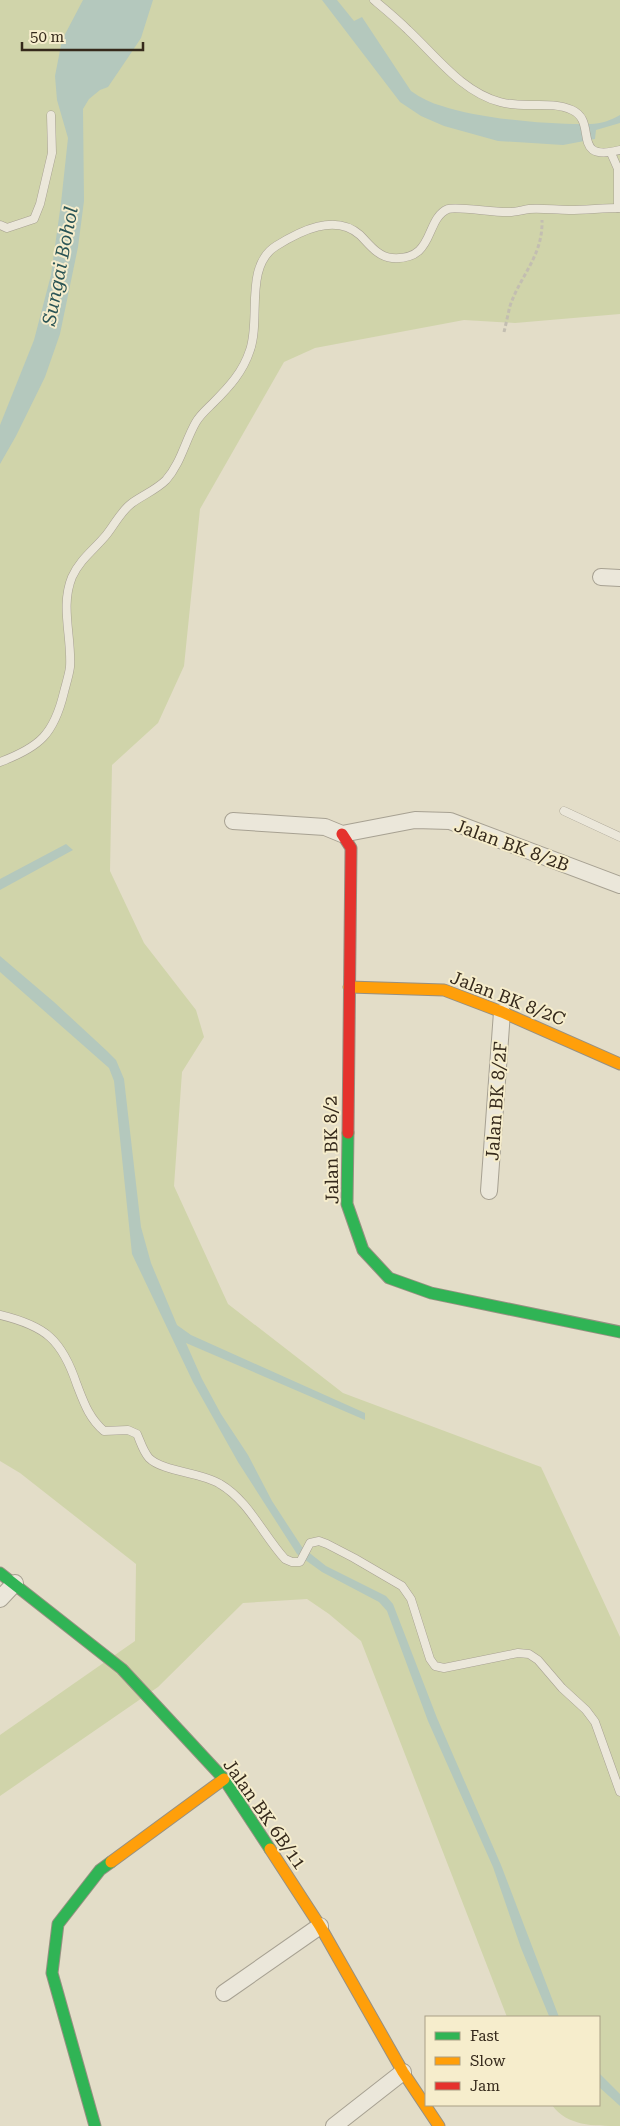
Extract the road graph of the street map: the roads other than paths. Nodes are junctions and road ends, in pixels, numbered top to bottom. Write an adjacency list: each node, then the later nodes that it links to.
1 (374, 0): 4 (lane)
2 (51, 114): 6 (lane)
3 (620, 150): 4 (lane)
4 (611, 153): 5 (lane)
5 (619, 208): 9 (lane)
6 (0, 225)
7 (601, 577): 8 (street)
8 (620, 578)
9 (0, 762)
10 (564, 812): 13 (lane)
11 (233, 821): 12 (street)
12 (342, 834): 14 (street, Jalan BK 8/2B); 15 (street, Jalan BK 8/2)
13 (620, 837)
14 (620, 885)
15 (349, 987): 16 (street, Jalan BK 8/2C); 20 (street, Jalan BK 8/2)
16 (502, 1012): 17 (street, Jalan BK 8/2C); 18 (street, Jalan BK 8/2F)
17 (620, 1064)
18 (489, 1191)
19 (0, 1315): 25 (lane)
20 (620, 1332)
21 (0, 1573): 22 (street, Jalan BK 6B/11)
22 (15, 1584): 23 (street); 24 (street, Jalan BK 6B/11)
23 (0, 1599)
24 (224, 1779): 26 (street, Jalan BK 6B/11); 31 (street)
25 (620, 1792)
26 (320, 1926): 27 (street); 28 (street, Jalan BK 6B/11)
27 (224, 1994)
28 (403, 2072): 29 (street, Jalan BK 6B/11); 32 (street)
29 (425, 2104)
30 (426, 2106): 33 (street, Jalan BK 6B/11)
31 (95, 2126)
32 (334, 2126)
33 (440, 2126)

